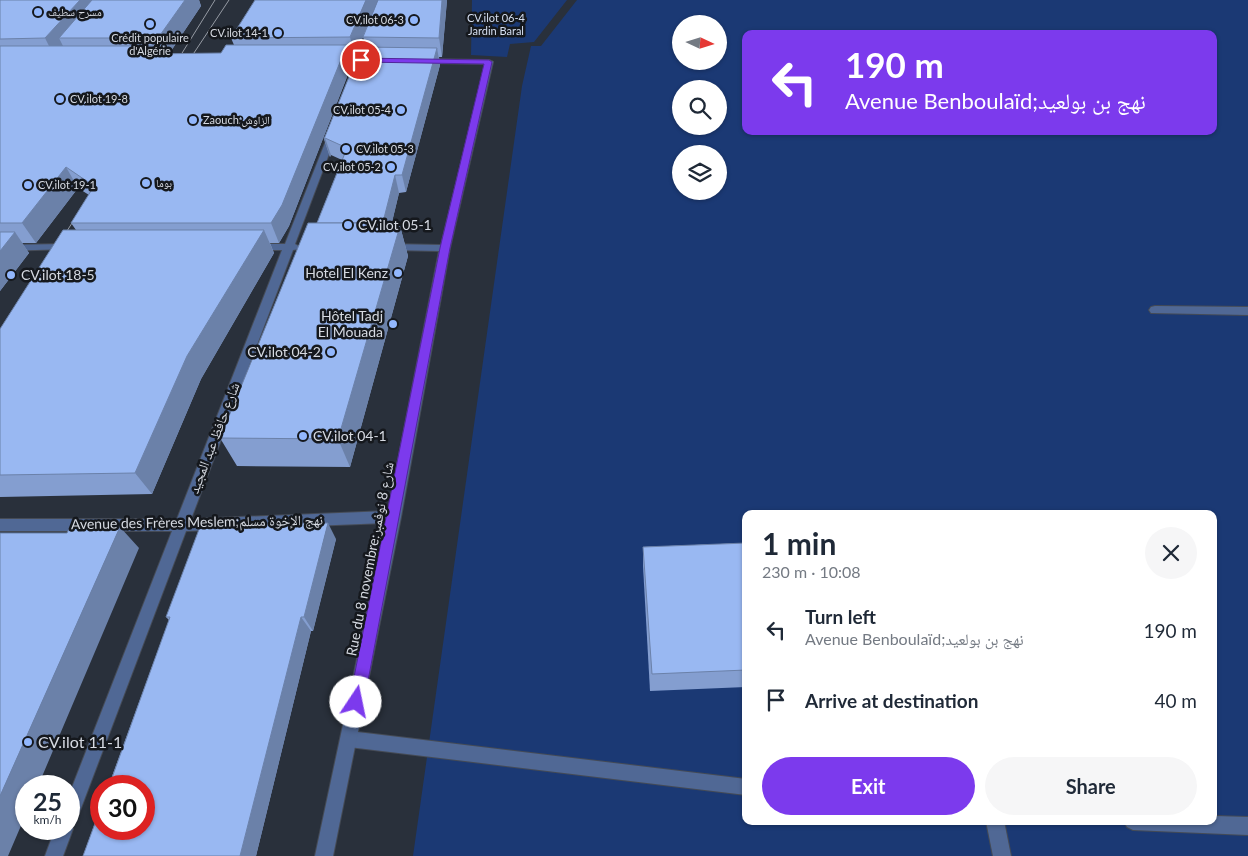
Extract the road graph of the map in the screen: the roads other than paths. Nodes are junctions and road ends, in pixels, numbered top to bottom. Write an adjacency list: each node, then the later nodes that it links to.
1 (410, 61): 9 (street, Rue du 8 novembre;شارع 8 نوفمبر)
2 (335, 127): 5 (street, شارع حافظ عبد المجيد)
3 (78, 247): 8 (street)
4 (240, 247): 5 (street)
5 (288, 247): 6 (street); 14 (street, شارع حافظ عبد المجيد)
6 (308, 247)
7 (376, 247): 9 (street)
8 (0, 248)
9 (445, 248): 12 (street, Rue du 8 novembre;شارع 8 نوفمبر)
10 (1155, 310): 11 (street)
11 (1248, 311)
12 (394, 517): 14 (street, Avenue des Frères Meslem;نهج الإخوة مسلم); 15 (street, Rue du 8 novembre;شارع 8 نوفمبر)
13 (0, 525): 14 (street, Avenue des Frères Meslem;نهج الإخوة مسلم)
14 (181, 525): 16 (street, شارع حافظ عبد المجيد)
15 (349, 739): 17 (street); 23 (street, Rue du 8 novembre;شارع 8 نوفمبر)
16 (80, 787)
17 (742, 787)
18 (996, 825): 24 (street)
19 (1217, 825): 20 (street)
20 (1248, 826)
21 (60, 840): 22 (street)
22 (54, 856)
23 (324, 856)
24 (1002, 856)

